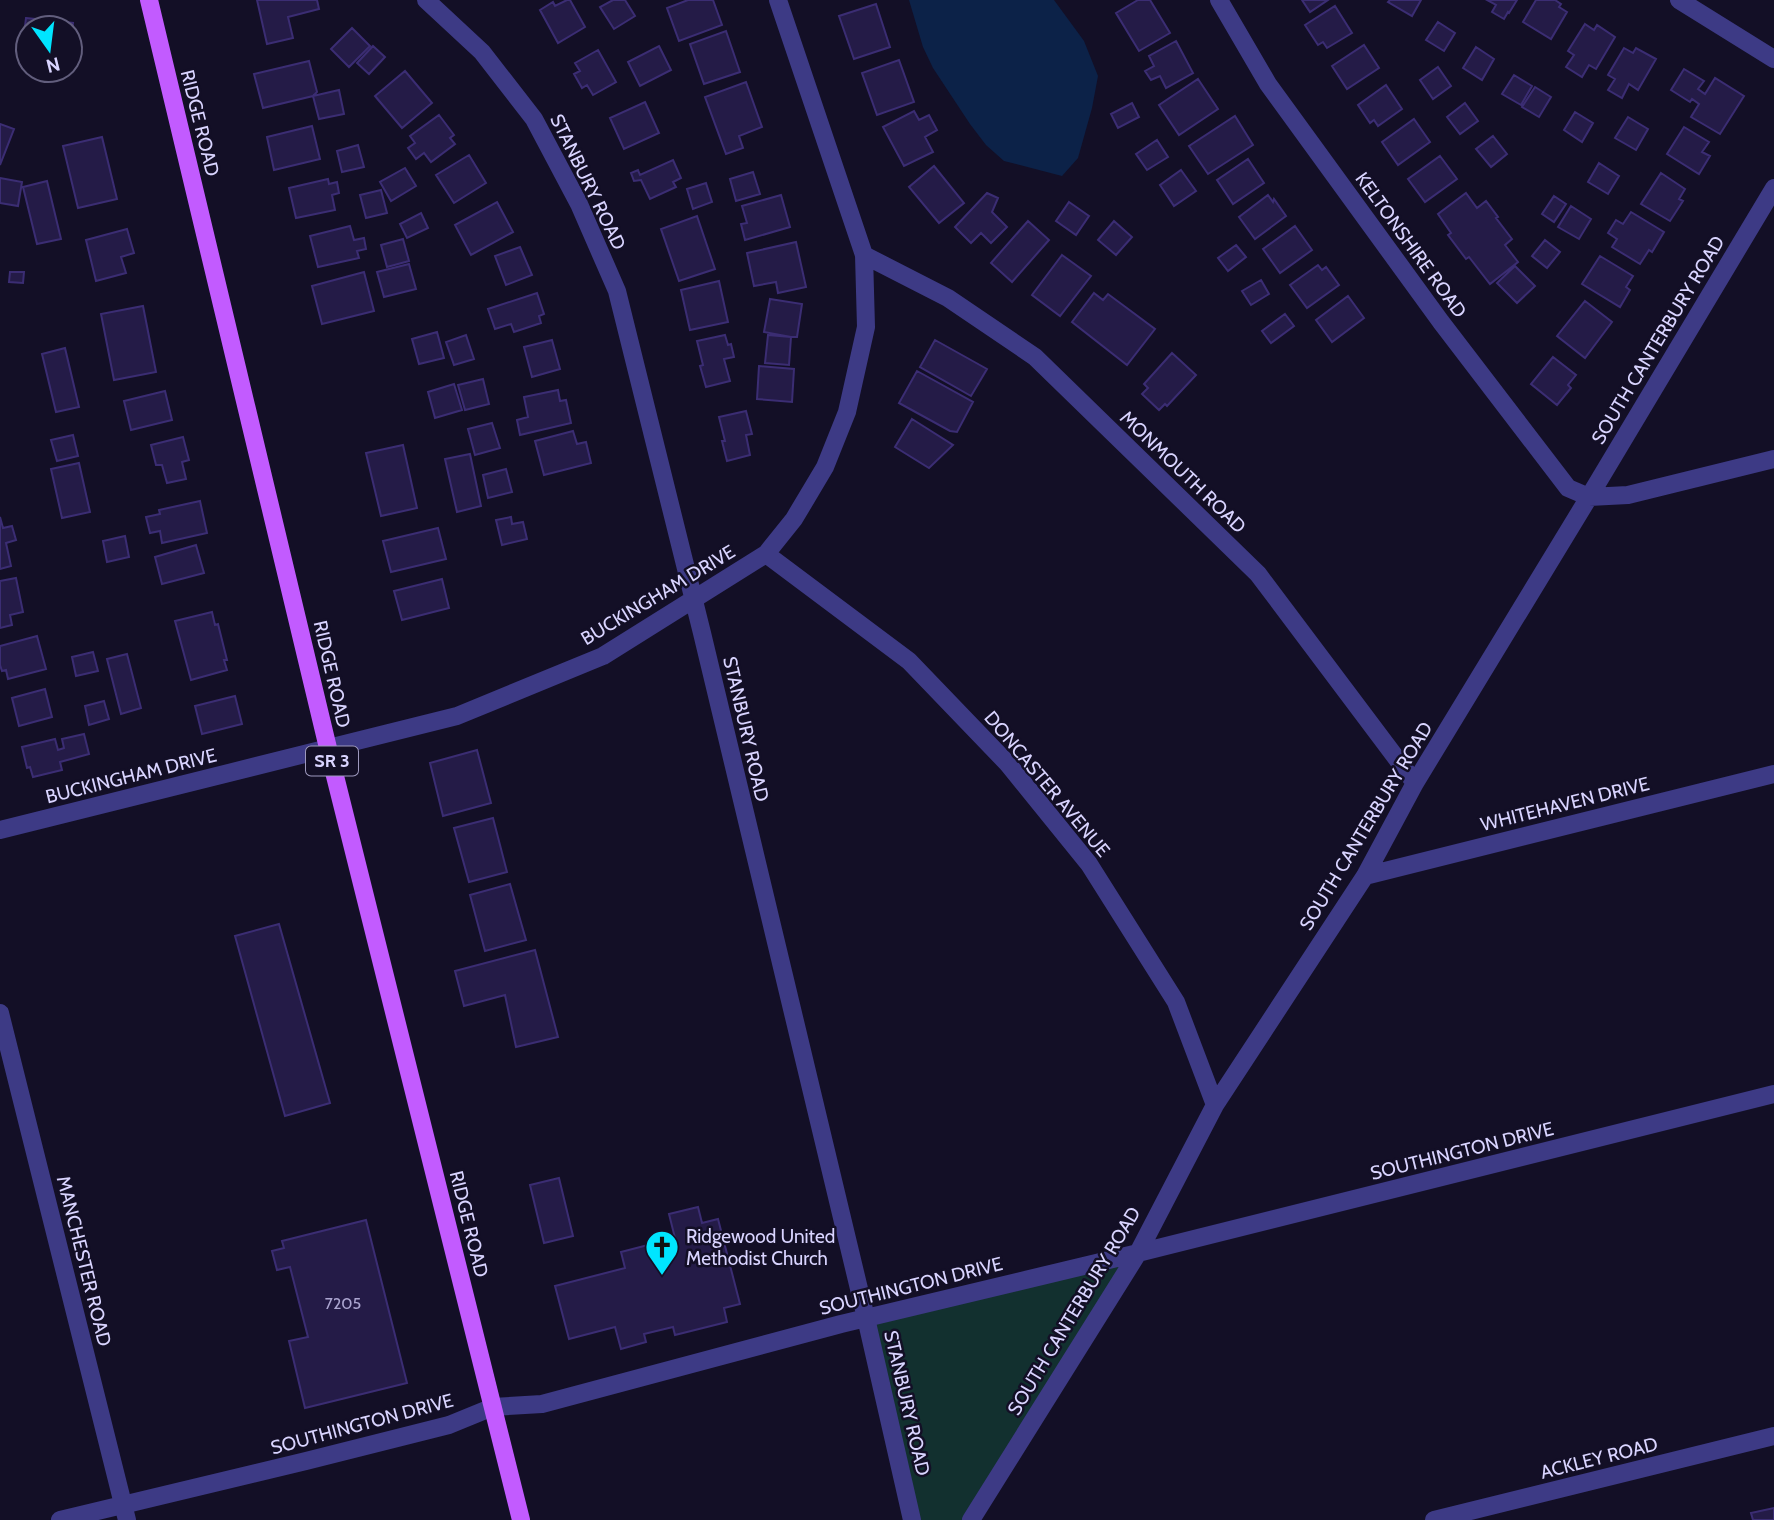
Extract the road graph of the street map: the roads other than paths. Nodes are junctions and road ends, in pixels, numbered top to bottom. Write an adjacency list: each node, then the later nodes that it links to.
1 (149, 0): 13 (main road, RIDGE ROAD / SR 3)
2 (426, 0): 12 (street, STANBURY ROAD)
3 (778, 0): 8 (street, BUCKINGHAM DRIVE)
4 (1219, 0): 10 (street, KELTONSHIRE ROAD)
5 (1679, 0): 6 (street)
6 (1774, 59)
7 (1774, 188): 10 (street, SOUTH CANTERBURY ROAD)
8 (864, 255): 11 (street, BUCKINGHAM DRIVE); 15 (street, MONMOUTH ROAD)
9 (1774, 458): 10 (street)
10 (1590, 497): 15 (street, SOUTH CANTERBURY ROAD)
11 (766, 554): 12 (street, BUCKINGHAM DRIVE); 20 (street, DONCASTER AVENUE)
12 (694, 599): 13 (street, BUCKINGHAM DRIVE); 22 (street, STANBURY ROAD)
13 (328, 748): 16 (street, BUCKINGHAM DRIVE); 23 (main road, RIDGE ROAD / SR 3)
14 (1774, 774): 17 (street, WHITEHAVEN DRIVE)
15 (1415, 783): 17 (street, SOUTH CANTERBURY ROAD)
16 (0, 830)
17 (1365, 876): 20 (street, SOUTH CANTERBURY ROAD)
18 (0, 1013): 25 (street, MANCHESTER ROAD)
19 (1774, 1094): 21 (street, SOUTHINGTON DRIVE)
20 (1216, 1105): 21 (street, SOUTH CANTERBURY ROAD)
21 (1138, 1253): 22 (street, SOUTHINGTON DRIVE); 29 (street, SOUTH CANTERBURY ROAD)
22 (866, 1318): 23 (street, SOUTHINGTON DRIVE); 28 (street, STANBURY ROAD)
23 (493, 1407): 25 (street, SOUTHINGTON DRIVE); 27 (main road, RIDGE ROAD / SR 3)
24 (1774, 1436): 30 (street, ACKLEY ROAD)
25 (125, 1513): 26 (street, SOUTHINGTON DRIVE)
26 (60, 1520)
27 (521, 1520)
28 (912, 1520)
29 (971, 1520)
30 (1434, 1520)

